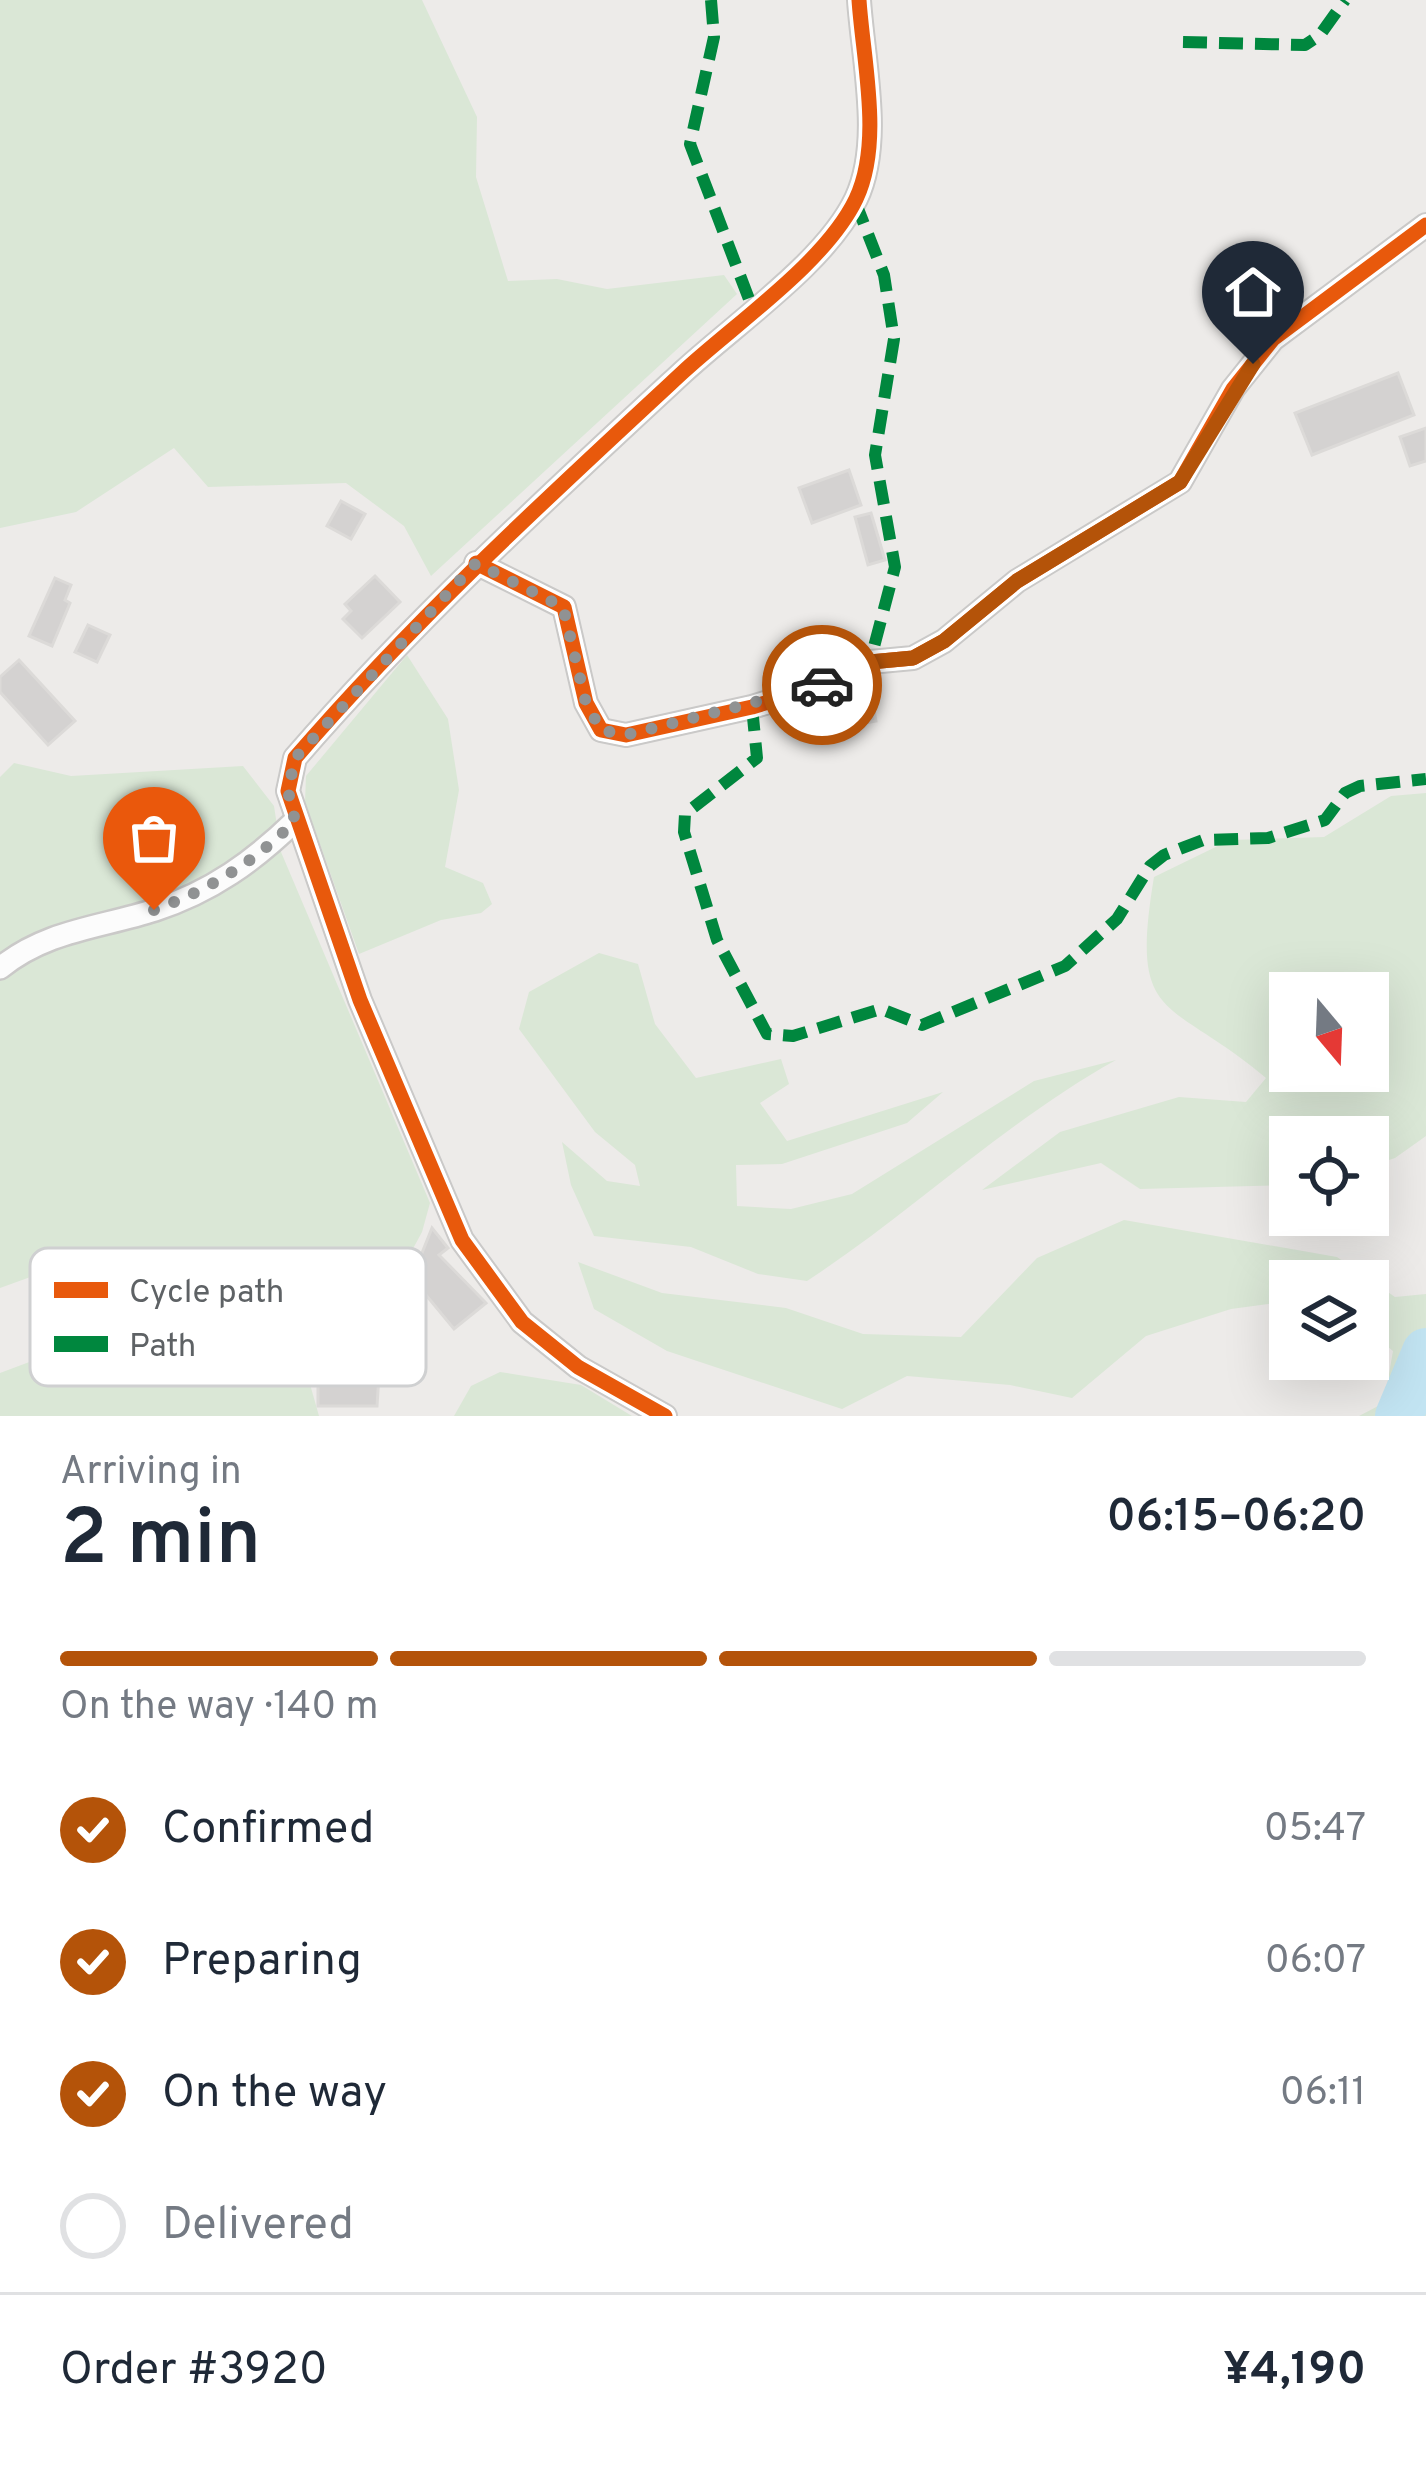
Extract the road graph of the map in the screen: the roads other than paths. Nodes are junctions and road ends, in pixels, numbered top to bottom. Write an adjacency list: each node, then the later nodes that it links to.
1 (859, 0): 3 (street)
2 (1426, 225): 3 (street)
3 (476, 563): 4 (street)
4 (295, 821): 5 (street); 6 (street)
5 (0, 968)
6 (664, 1416)

